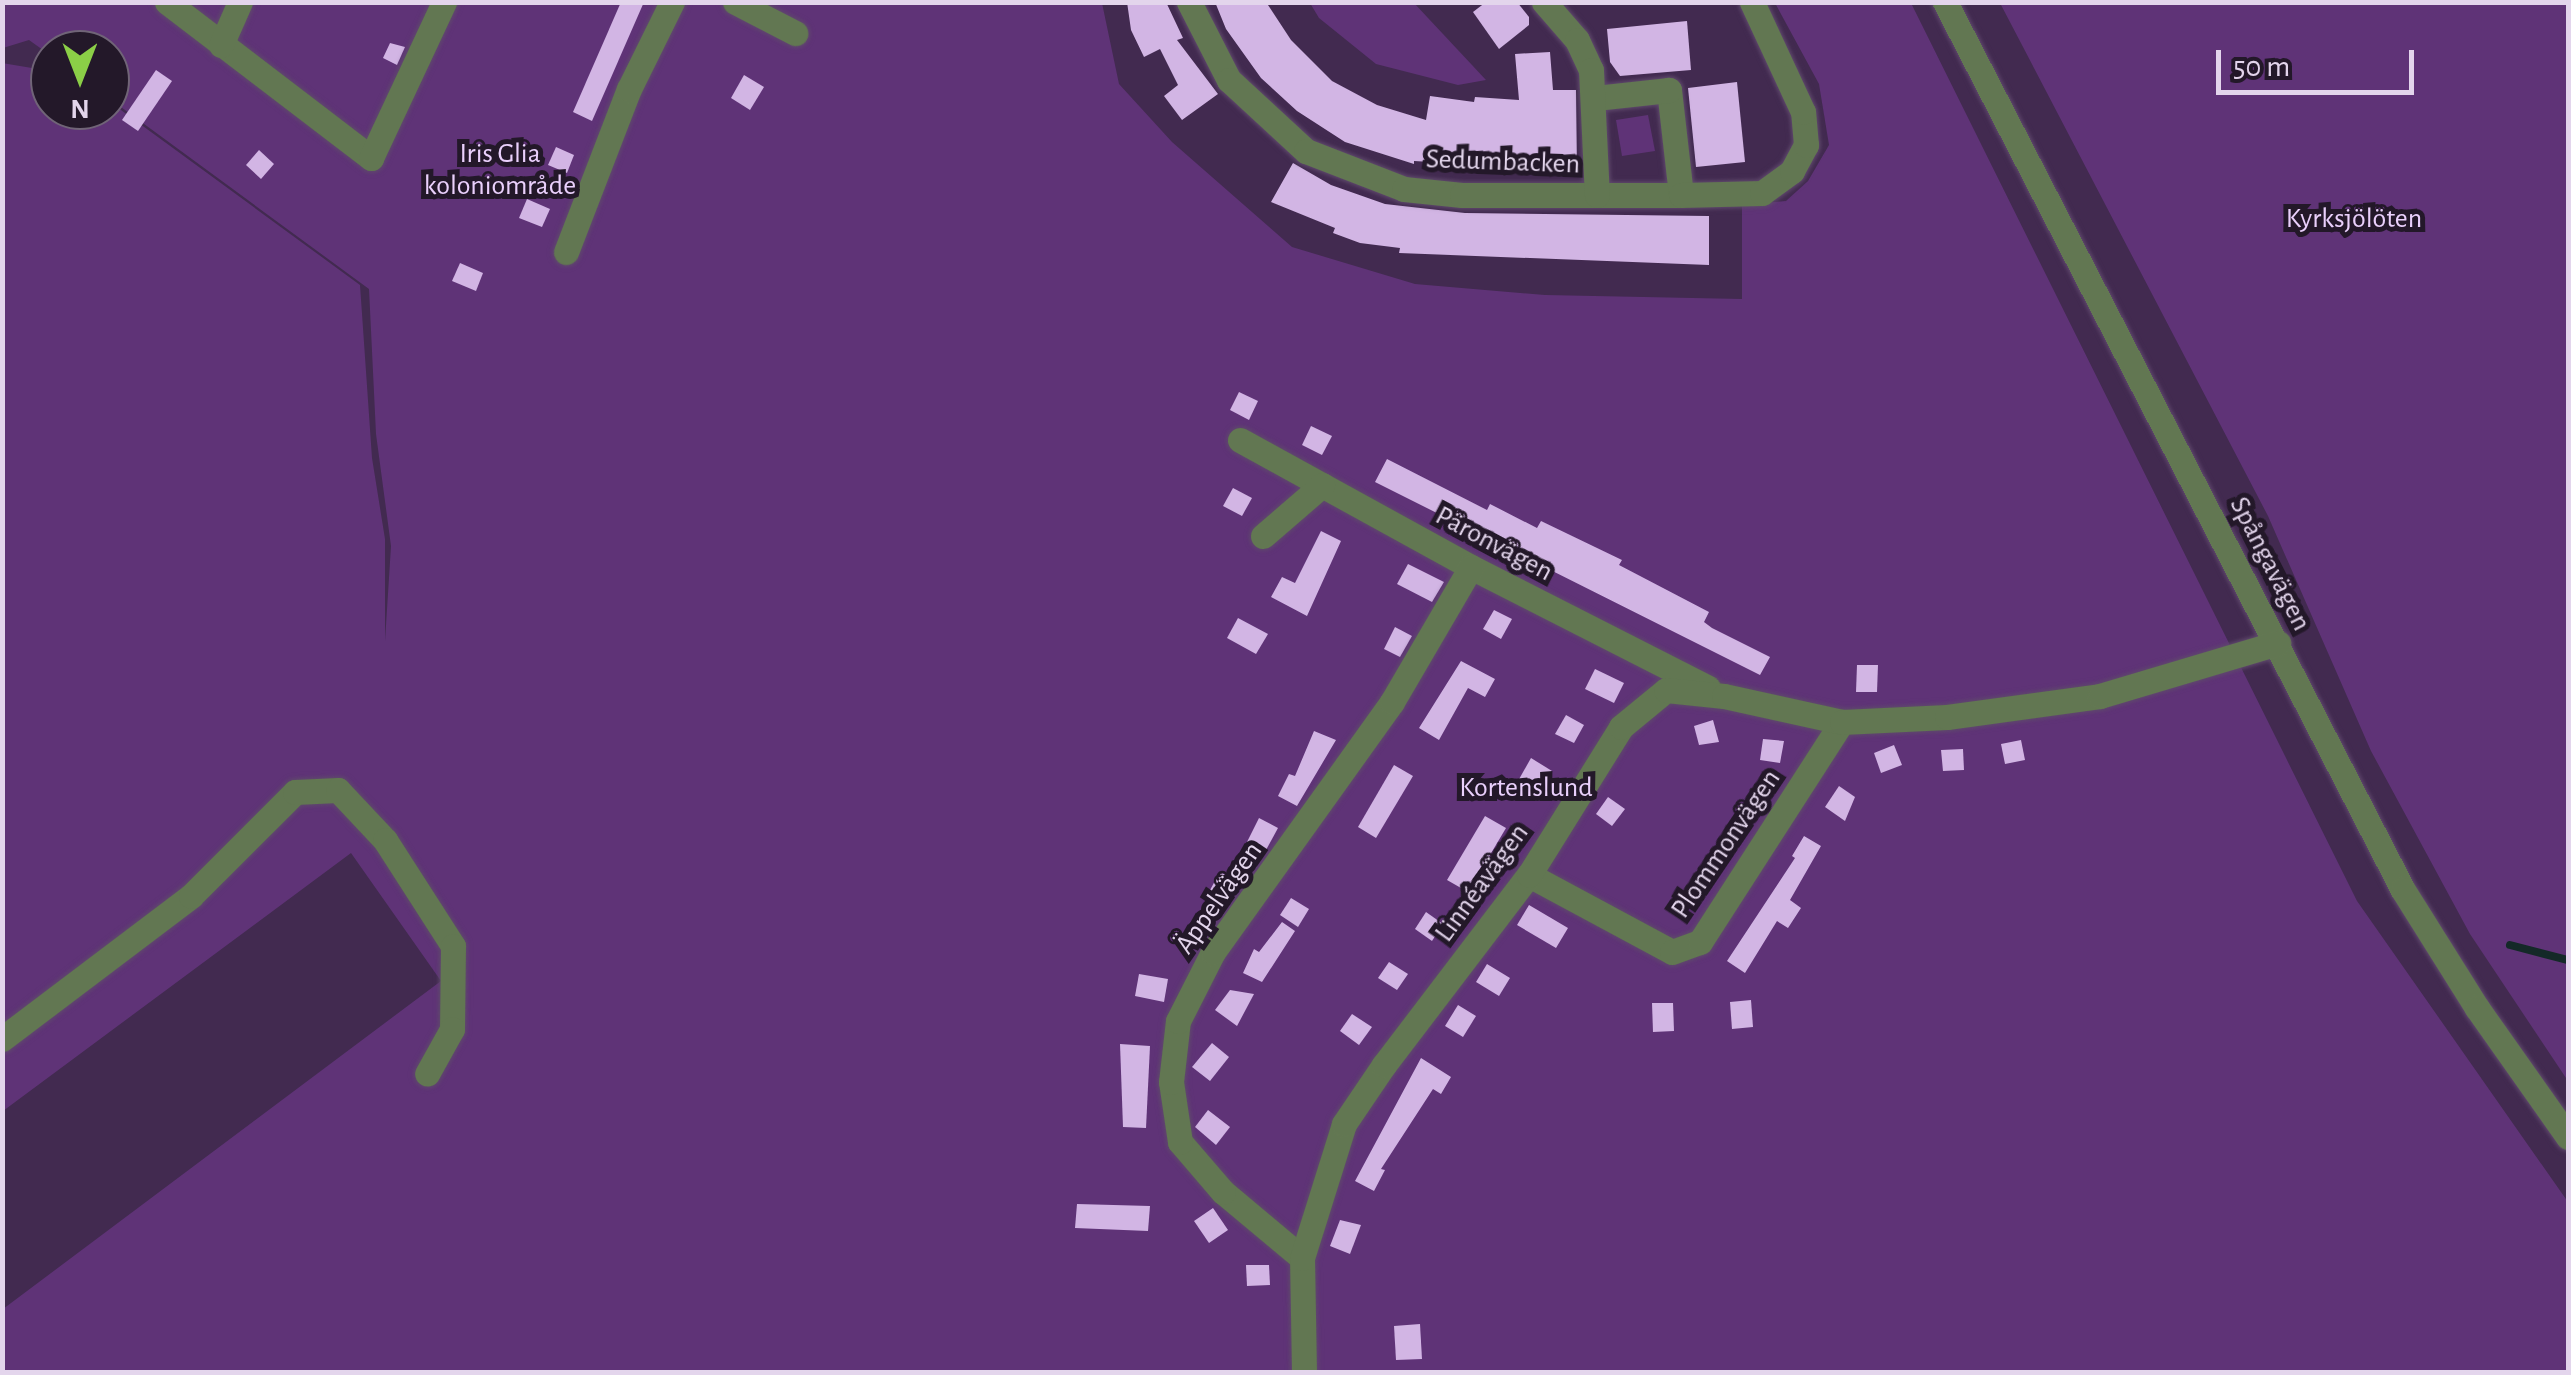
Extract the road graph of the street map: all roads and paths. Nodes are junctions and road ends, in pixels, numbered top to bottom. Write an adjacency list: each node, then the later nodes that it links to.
1 (166, 2): 11 (street)
2 (240, 2): 11 (street)
3 (444, 2): 11 (street)
4 (672, 2): 15 (street)
5 (734, 2): 10 (street)
6 (1189, 2): 13 (street, Sedumbacken)
7 (1544, 2): 12 (street, Sedumbacken)
8 (1752, 2): 14 (street, Sedumbacken)
9 (1945, 2): 20 (street, Spångavägen)
10 (795, 33)
11 (221, 45)
12 (1594, 98): 13 (street, Sedumbacken); 14 (street)
13 (1597, 195): 14 (street, Sedumbacken)
14 (1681, 195)
15 (566, 252)
16 (1240, 440): 17 (street, Päronvägen)
17 (1322, 485): 18 (street); 19 (street, Päronvägen)
18 (1263, 536)
19 (1471, 567): 21 (street, Päronvägen); 27 (street, Äppelvägen)
20 (2278, 643): 22 (street, Linnéavägen); 26 (street, Spångavägen)
21 (1724, 696): 22 (street, Linnéavägen); 23 (street, Linnéavägen)
22 (1842, 722): 23 (street, Plommonvägen)
23 (1529, 875): 27 (street, Linnéavägen)
24 (2, 1039): 25 (street)
25 (427, 1074)
26 (2568, 1137)
27 (1302, 1258): 28 (street, Linnéavägen)
28 (1304, 1372)

